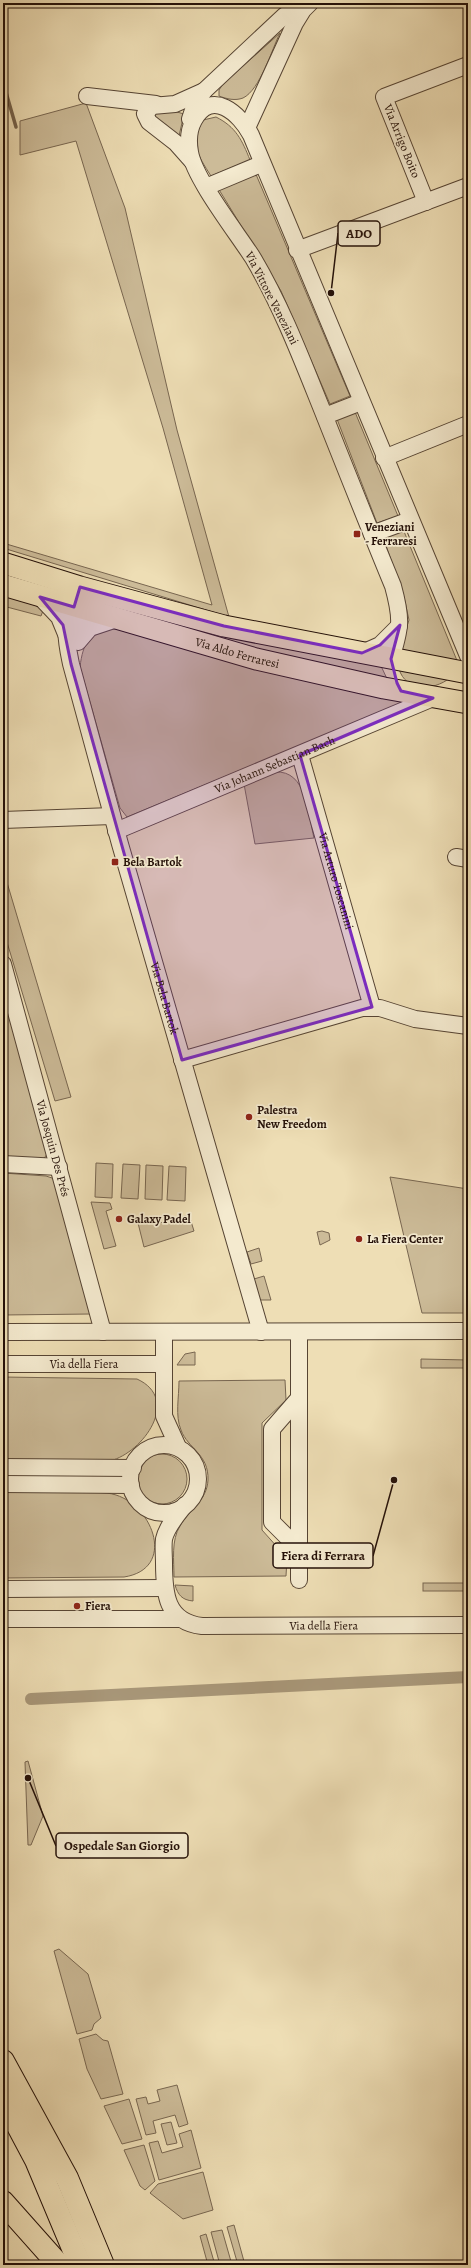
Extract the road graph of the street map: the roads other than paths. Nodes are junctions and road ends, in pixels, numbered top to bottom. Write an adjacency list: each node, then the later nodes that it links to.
1 (303, 3): 4 (street)
2 (310, 3): 7 (street)
3 (468, 65): 13 (street, Via Arrigo Boito)
4 (204, 91): 6 (street); 8 (street)
5 (87, 96): 6 (street)
6 (156, 104): 9 (street)
7 (247, 128): 8 (street, Via Vittore Veneziani); 10 (street, Via Vittore Veneziani)
8 (190, 135): 9 (street, Via Vittore Veneziani)
9 (192, 161): 12 (street, Via Vittore Veneziani)
10 (261, 164): 12 (street); 14 (street, Via Vittore Veneziani)
11 (468, 186): 13 (street)
12 (206, 187): 16 (street, Via Vittore Veneziani)
13 (426, 202): 14 (street)
14 (297, 250): 15 (street, Via Vittore Veneziani)
15 (361, 402): 16 (street); 18 (street, Via Vittore Veneziani)
16 (325, 416): 20 (street, Via Vittore Veneziani)
17 (468, 424): 18 (street)
18 (384, 458): 19 (street, Via Vittore Veneziani)
19 (410, 520): 20 (street); 30 (street, Via Vittore Veneziani)
20 (372, 534): 26 (street, Via Vittore Veneziani)
21 (3, 562): 24 (main road, Via Aldo Ferraresi)
22 (3, 585): 23 (main road, Via Aldo Ferraresi)
23 (40, 597): 24 (main road, Via Aldo Ferraresi); 27 (street, Via Bela Bartok)
24 (77, 597): 25 (main road, Via Aldo Ferraresi); 27 (street, Via Bela Bartok); 28 (main road, Via Aldo Ferraresi)
25 (117, 619): 27 (street); 31 (main road, Via Aldo Ferraresi)
26 (400, 625): 28 (street); 29 (street, Via Vittore Veneziani)
27 (73, 636): 36 (street, Via Bela Bartok)
28 (362, 653): 29 (main road, Via Aldo Ferraresi)
29 (393, 659): 30 (main road); 31 (main road, Via Vittore Veneziani)
30 (466, 663): 32 (main road)
31 (401, 691): 32 (main road)
32 (433, 698): 33 (main road); 34 (street, Via Johann Sebastian Bach)
33 (468, 703)
34 (300, 755): 36 (street, Via Johann Sebastian Bach); 38 (street, Via Arturo Toscanini)
35 (3, 820): 36 (street, Via Johann Sebastian Bach)
36 (114, 823): 40 (street, Via Bela Bartok)
37 (3, 964): 42 (street, Via Josquin Des Prés)
38 (372, 1007): 39 (street); 40 (street)
39 (468, 1026)
40 (182, 1060): 46 (street, Via Bela Bartok)
41 (3, 1164): 42 (street)
42 (59, 1167): 45 (street, Via Josquin Des Prés)
43 (468, 1331): 47 (street)
44 (3, 1332): 45 (street)
45 (103, 1332): 48 (street)
46 (261, 1332): 47 (street); 48 (street)
47 (299, 1332): 51 (street)
48 (164, 1333): 50 (street)
49 (3, 1364): 50 (street, Via della Fiera)
50 (164, 1364): 52 (street)
51 (299, 1398): 62 (street); 62 (street)
52 (164, 1416): 53 (street); 54 (street)
53 (178, 1447): 54 (street); 59 (street)
54 (147, 1450): 56 (street)
55 (3, 1467): 56 (street)
56 (133, 1468): 58 (street)
57 (3, 1484): 58 (street)
58 (131, 1485): 60 (street)
59 (185, 1505): 60 (street); 61 (street)
60 (143, 1506): 61 (street)
61 (164, 1538): 64 (street)
62 (299, 1549): 63 (street)
63 (299, 1580)
64 (164, 1588): 65 (street); 67 (street)
65 (3, 1589)
66 (3, 1619): 67 (street, Via della Fiera)
67 (181, 1619): 68 (street, Via della Fiera)
68 (468, 1625)
69 (3, 2061): 74 (highway)
70 (3, 2098): 73 (highway)
71 (3, 2202): 72 (highway)
72 (59, 2265)
73 (80, 2265)
74 (103, 2265)

